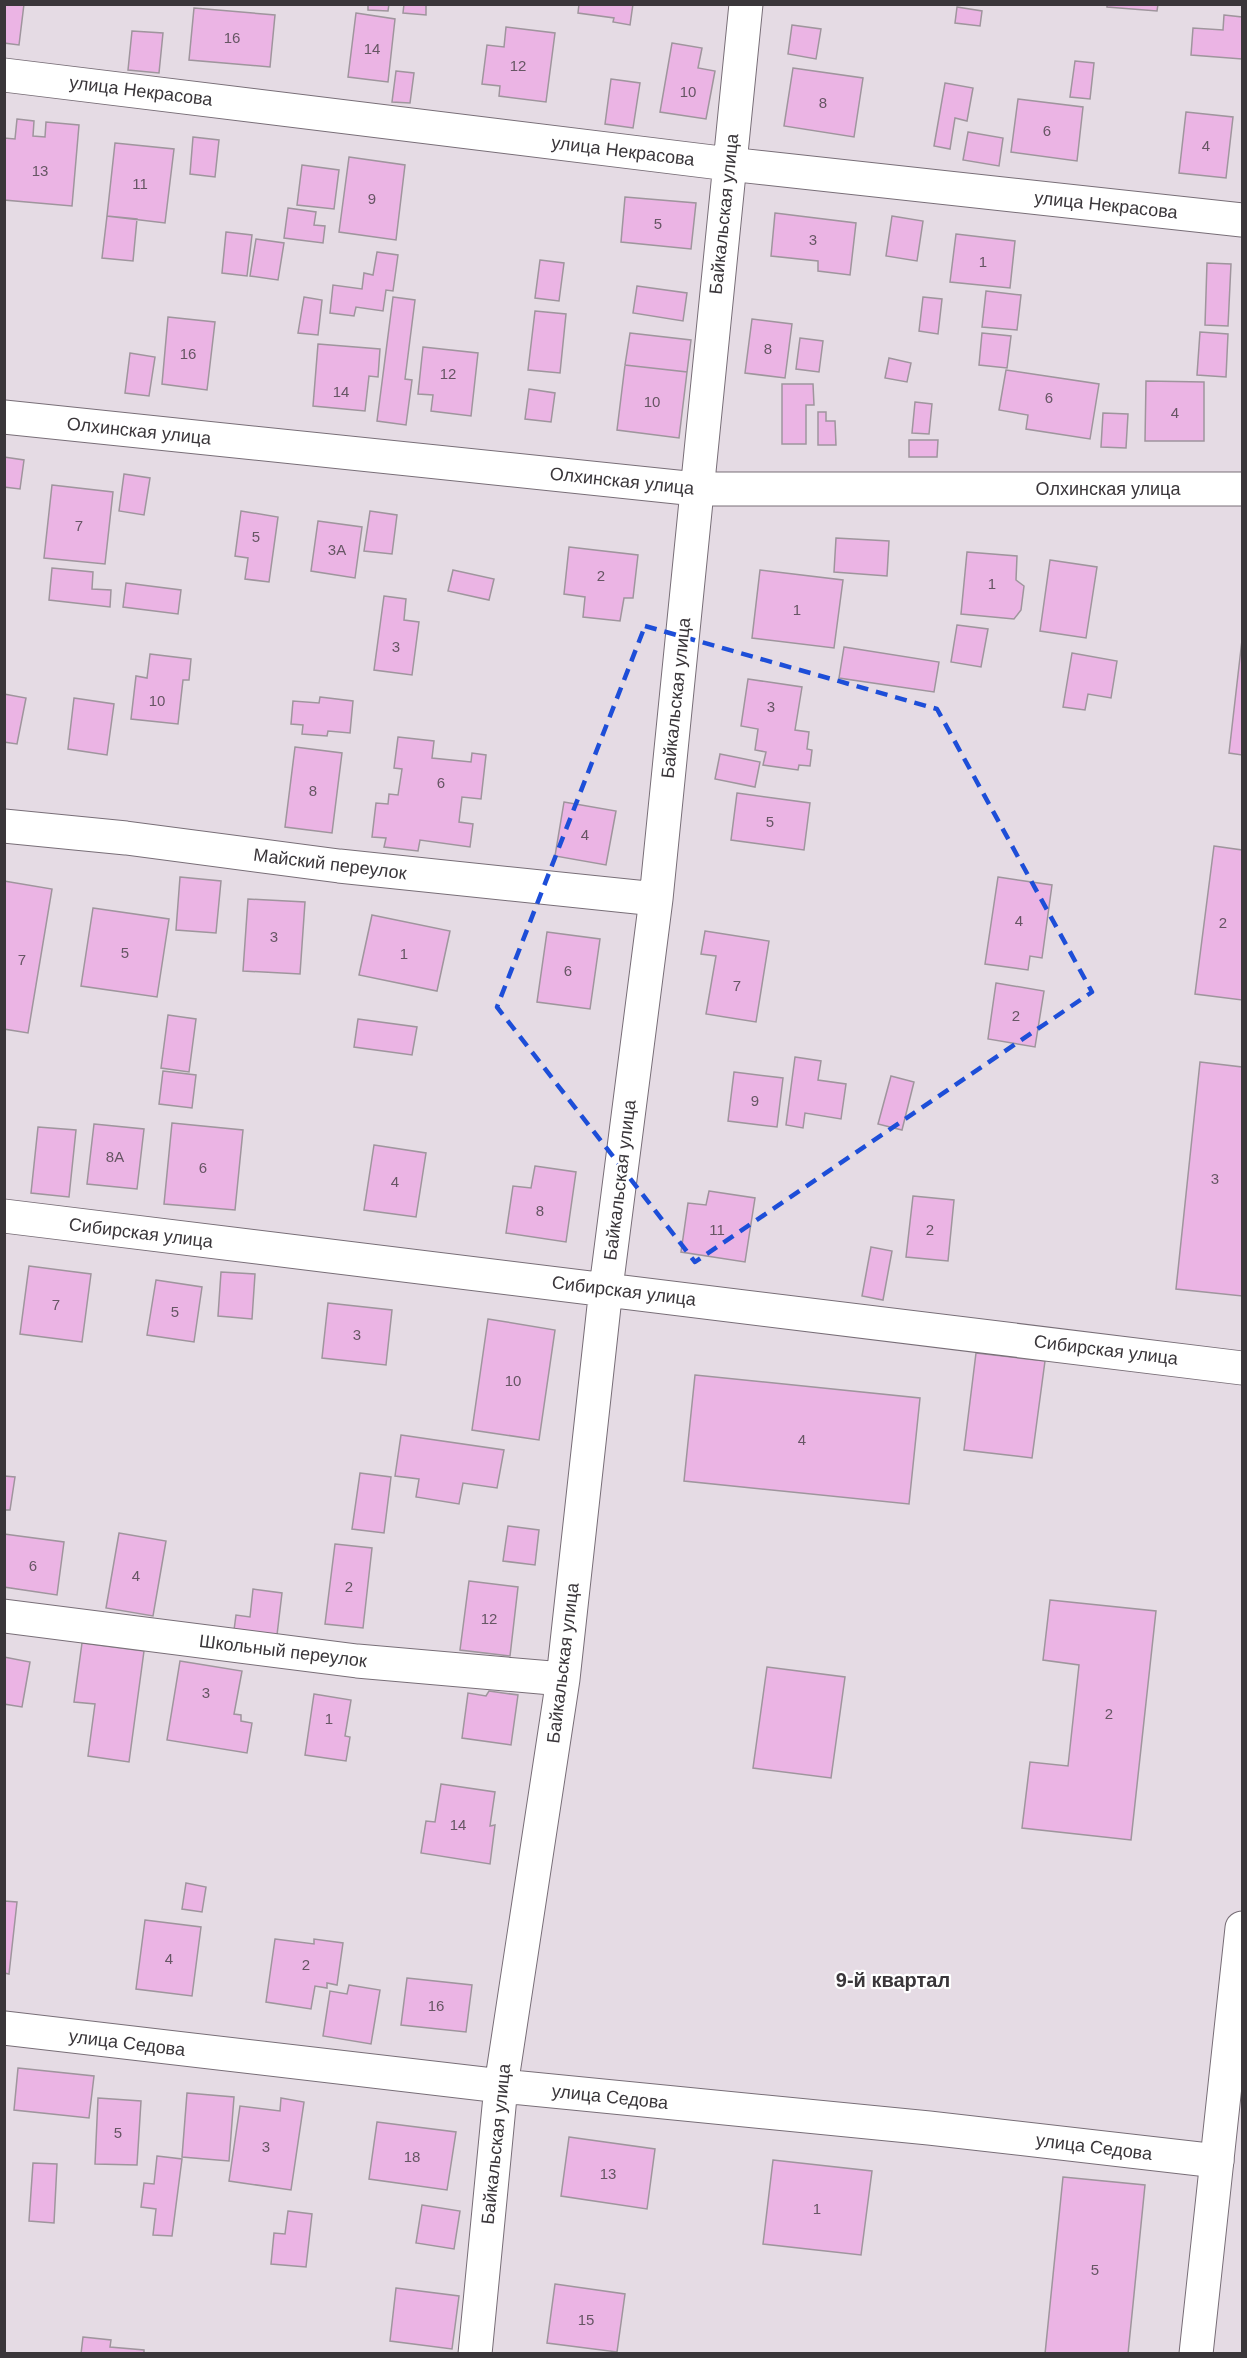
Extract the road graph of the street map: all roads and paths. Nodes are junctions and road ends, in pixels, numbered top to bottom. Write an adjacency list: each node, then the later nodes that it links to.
1 (746, 4): 3 (street, Байкальская улица)
2 (4, 75): 3 (street, улица Некрасова)
3 (729, 164): 4 (street, улица Некрасова); 6 (street, Байкальская улица)
4 (1242, 219)
5 (4, 417): 6 (street, Олхинская улица)
6 (696, 489): 7 (street, Олхинская улица); 9 (street, Байкальская улица)
7 (1242, 489)
8 (4, 826): 9 (street, Майский переулок)
9 (657, 898): 11 (street, Байкальская улица)
10 (4, 1216): 11 (street, Сибирская улица)
11 (606, 1288): 12 (street, Сибирская улица); 14 (street, Байкальская улица)
12 (1242, 1368)
13 (4, 1616): 14 (street, Школьный переулок)
14 (563, 1679): 17 (street, Байкальская улица)
15 (1242, 1928): 18 (street)
16 (4, 2028): 17 (street, улица Седова)
17 (501, 2086): 18 (street, улица Седова); 19 (street, Байкальская улица)
18 (1217, 2161): 20 (street)
19 (475, 2354)
20 (1196, 2354)

